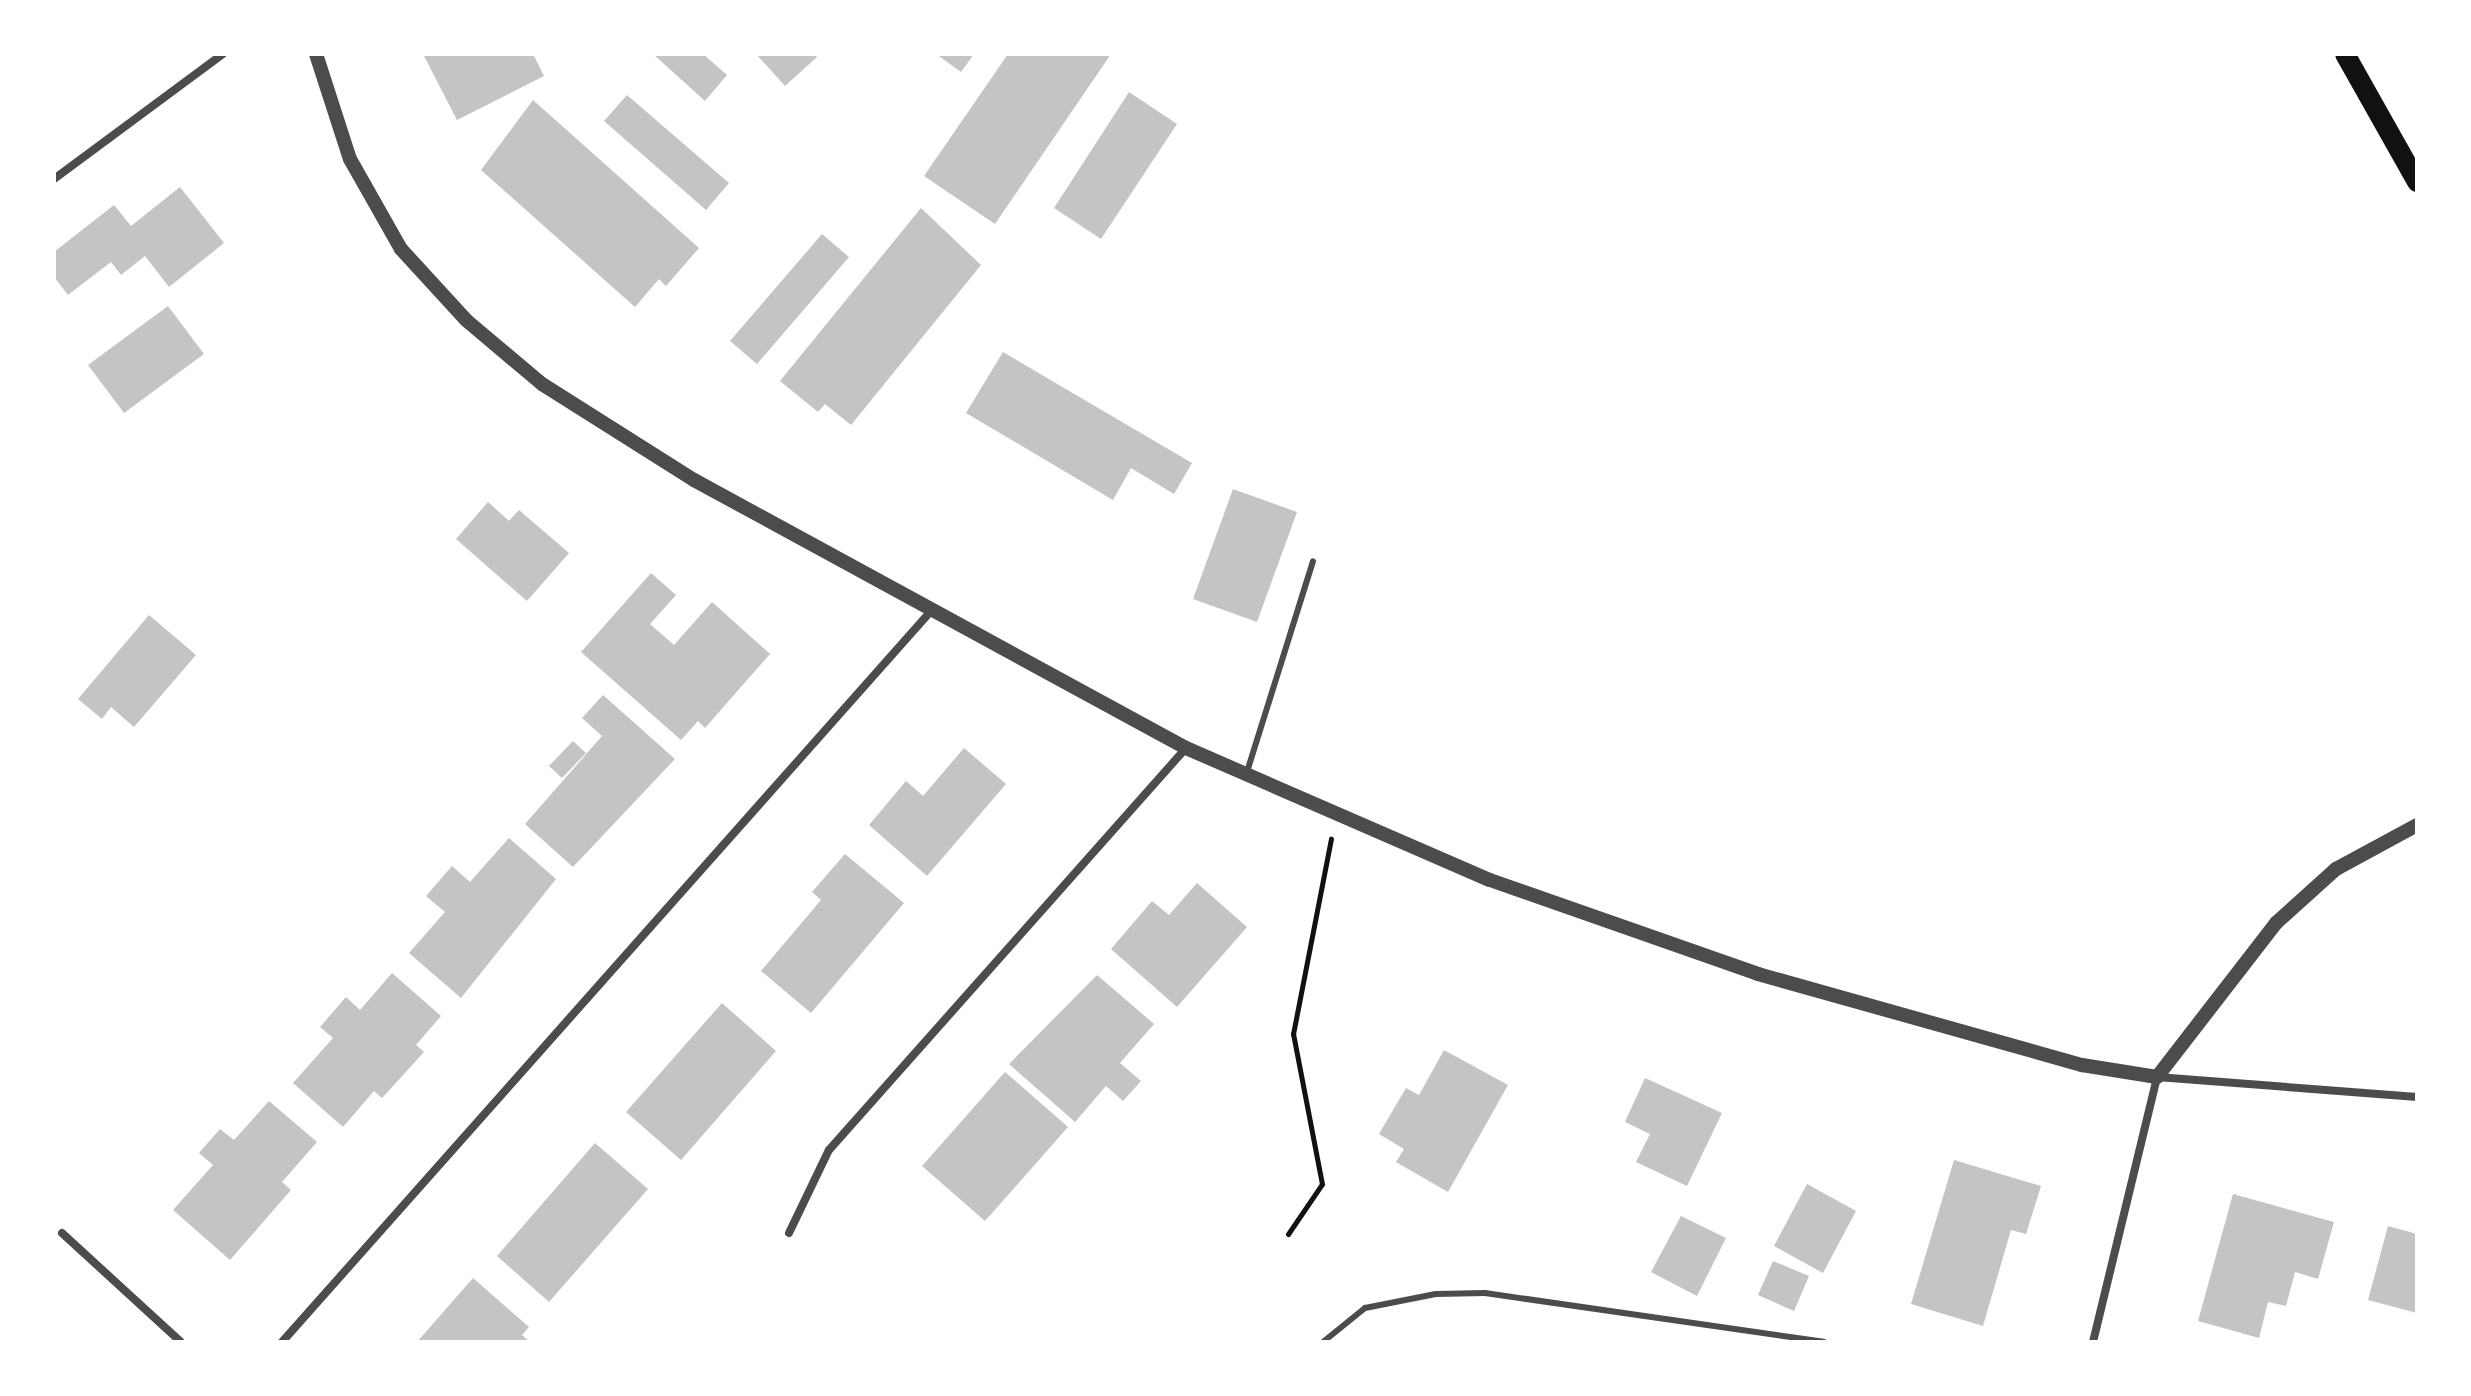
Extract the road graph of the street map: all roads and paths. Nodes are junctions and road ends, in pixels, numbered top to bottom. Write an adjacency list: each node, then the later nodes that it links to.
1 (223, 54): 4 (street)
2 (316, 54): 7 (street)
3 (2345, 54): 5 (main road)
4 (54, 179)
5 (2417, 182)
6 (1313, 561): 9 (lane)
7 (932, 610): 8 (street); 18 (street)
8 (1186, 748): 9 (street); 15 (street)
9 (1246, 775): 10 (street)
10 (1335, 814): 12 (street); 16 (path)
11 (2417, 825): 12 (street)
12 (2157, 1077): 13 (street); 21 (street)
13 (2417, 1097)
14 (62, 1233): 17 (street)
15 (789, 1233)
16 (1288, 1234)
17 (181, 1342)
18 (282, 1342)
19 (1323, 1342): 20 (lane)
20 (1823, 1342)
21 (2093, 1342)

